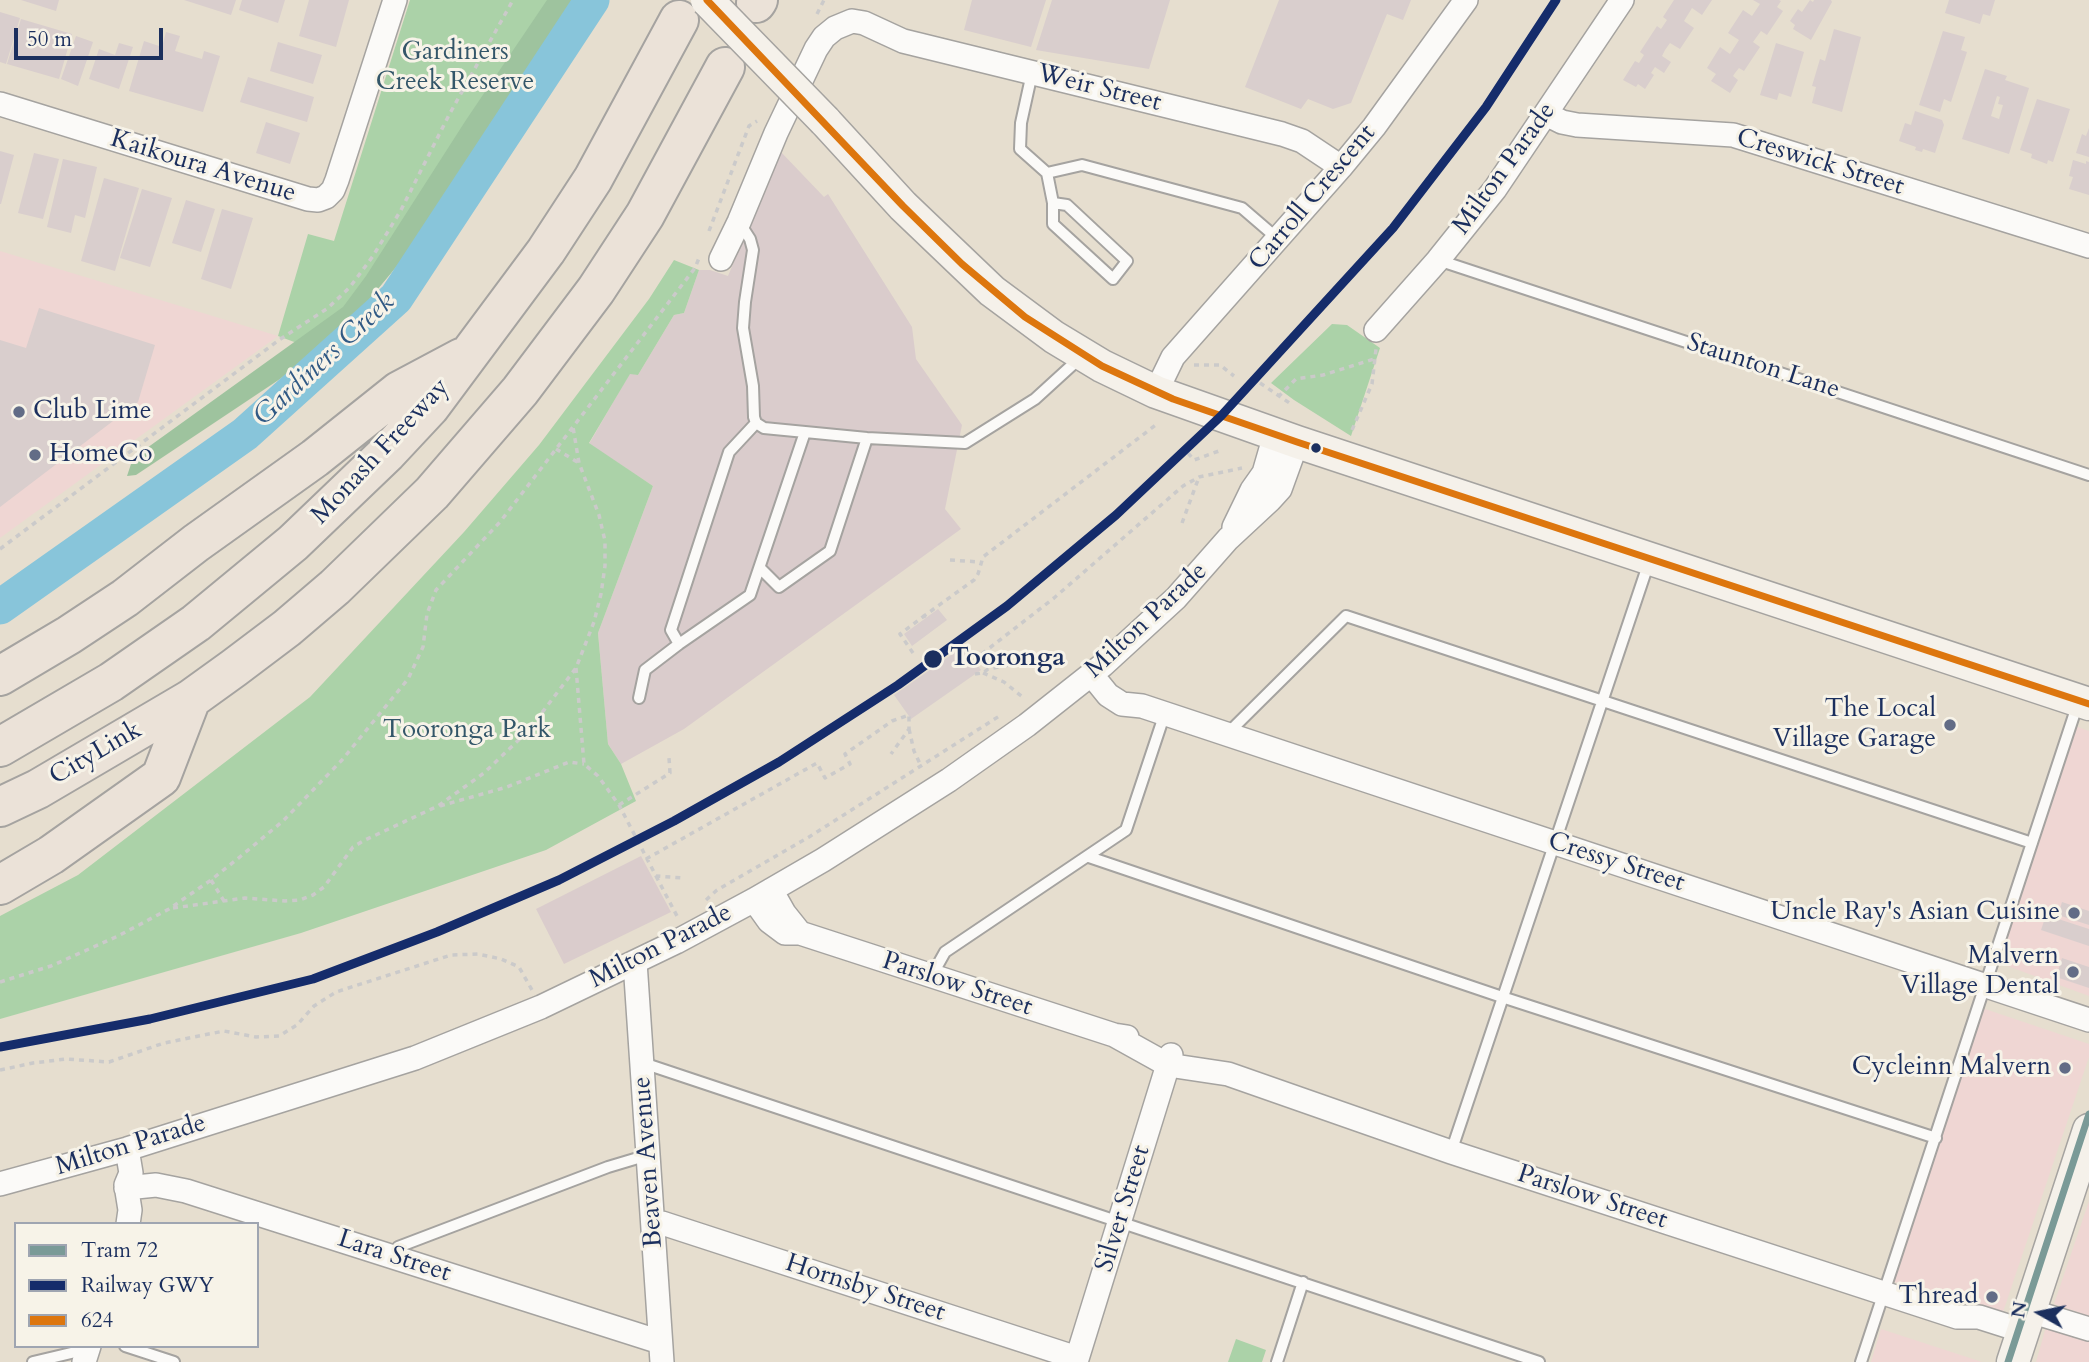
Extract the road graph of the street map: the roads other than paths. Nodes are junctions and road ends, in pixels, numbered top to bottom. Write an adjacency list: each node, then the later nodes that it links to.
1 (395, 0): 8 (street, Kaikoura Avenue)
2 (1465, 0): 10 (street, Carroll Crescent)
3 (1622, 0): 9 (street, Milton Parade)
4 (693, 10): 19 (highway, Monash Freeway); 20 (main road, bridge)
5 (850, 11): 7 (street, Weir Street); 13 (street, Weir Street)
6 (725, 67): 33 (highway)
7 (1032, 73): 10 (street, Weir Street); 11 (lane)
8 (0, 104)
9 (1546, 114): 15 (street, Creswick Street); 17 (street, Milton Parade)
10 (1341, 167): 14 (street, Carroll Crescent)
11 (1047, 173): 12 (lane); 14 (lane)
12 (1053, 203): 12 (lane)
13 (739, 222): 16 (street, Weir Street); 22 (lane)
14 (1278, 239): 21 (street, Carroll Crescent)
15 (2089, 246)
16 (721, 259)
17 (1438, 260): 18 (street, Milton Parade); 26 (lane, Staunton Lane)
18 (1376, 338)
19 (468, 355): 31 (highway); 38 (highway, Monash Freeway)
20 (1083, 355): 21 (main road); 24 (lane)
21 (1156, 392): 25 (main road)
22 (756, 423): 23 (lane); 29 (lane)
23 (805, 432): 24 (lane); 28 (lane)
24 (867, 438): 28 (lane)
25 (1286, 439): 27 (main road); 30 (street, Milton Parade)
26 (2089, 475)
27 (1650, 559): 34 (lane); 35 (main road)
28 (761, 568): 29 (lane)
29 (679, 644): 32 (lane)
30 (1097, 670): 36 (street, Cressy Street); 44 (street, Milton Parade)
31 (0, 676)
32 (639, 698)
33 (191, 699): 39 (highway, CityLink); 43 (highway)
34 (1604, 700): 37 (lane); 40 (lane); 41 (lane)
35 (2084, 702): 41 (lane)
36 (1166, 713): 37 (street, Cressy Street); 42 (lane)
37 (1227, 734): 40 (street, Cressy Street)
38 (0, 747)
39 (0, 807)
40 (1556, 843): 47 (street, Cressy Street); 48 (lane)
41 (2032, 843): 47 (lane)
42 (1089, 857): 46 (lane); 48 (lane)
43 (0, 885)
44 (763, 895): 45 (street, Milton Parade); 46 (street, Parslow Street)
45 (635, 961): 51 (street, Beaven Avenue); 54 (street, Milton Parade)
46 (931, 976): 50 (street, Parslow Street)
47 (1985, 985): 49 (street, Cressy Street); 53 (lane)
48 (1502, 997): 53 (lane); 55 (lane)
49 (2089, 1020)
50 (1169, 1060): 55 (street, Parslow Street); 61 (street, Silver Street)
51 (643, 1063): 57 (street, Beaven Avenue); 61 (lane)
52 (2089, 1130): 67 (main road)
53 (1936, 1138): 65 (lane)
54 (127, 1149): 56 (street, Milton Parade); 59 (street)
55 (1451, 1152): 65 (street, Parslow Street)
56 (104, 1155): 58 (street, Milton Parade); 59 (street)
57 (648, 1155): 62 (street, Beaven Avenue); 63 (lane)
58 (0, 1184)
59 (126, 1187): 60 (street); 69 (street, Lara Street)
60 (128, 1222)
61 (1120, 1222): 64 (lane); 71 (street, Silver Street)
62 (653, 1223): 69 (street, Beaven Avenue); 71 (street, Hornsby Street)
63 (398, 1247)
64 (1303, 1282): 74 (lane); 75 (lane)
65 (1884, 1293): 67 (street, Parslow Street); 76 (lane)
66 (2089, 1329): 67 (street, Parslow Street)
67 (2021, 1337)
68 (131, 1348): 73 (lane)
69 (661, 1352)
70 (87, 1353): 72 (lane)
71 (1077, 1360)
72 (33, 1362)
73 (174, 1362)
74 (1277, 1362)
75 (1539, 1362)
76 (1861, 1362)

